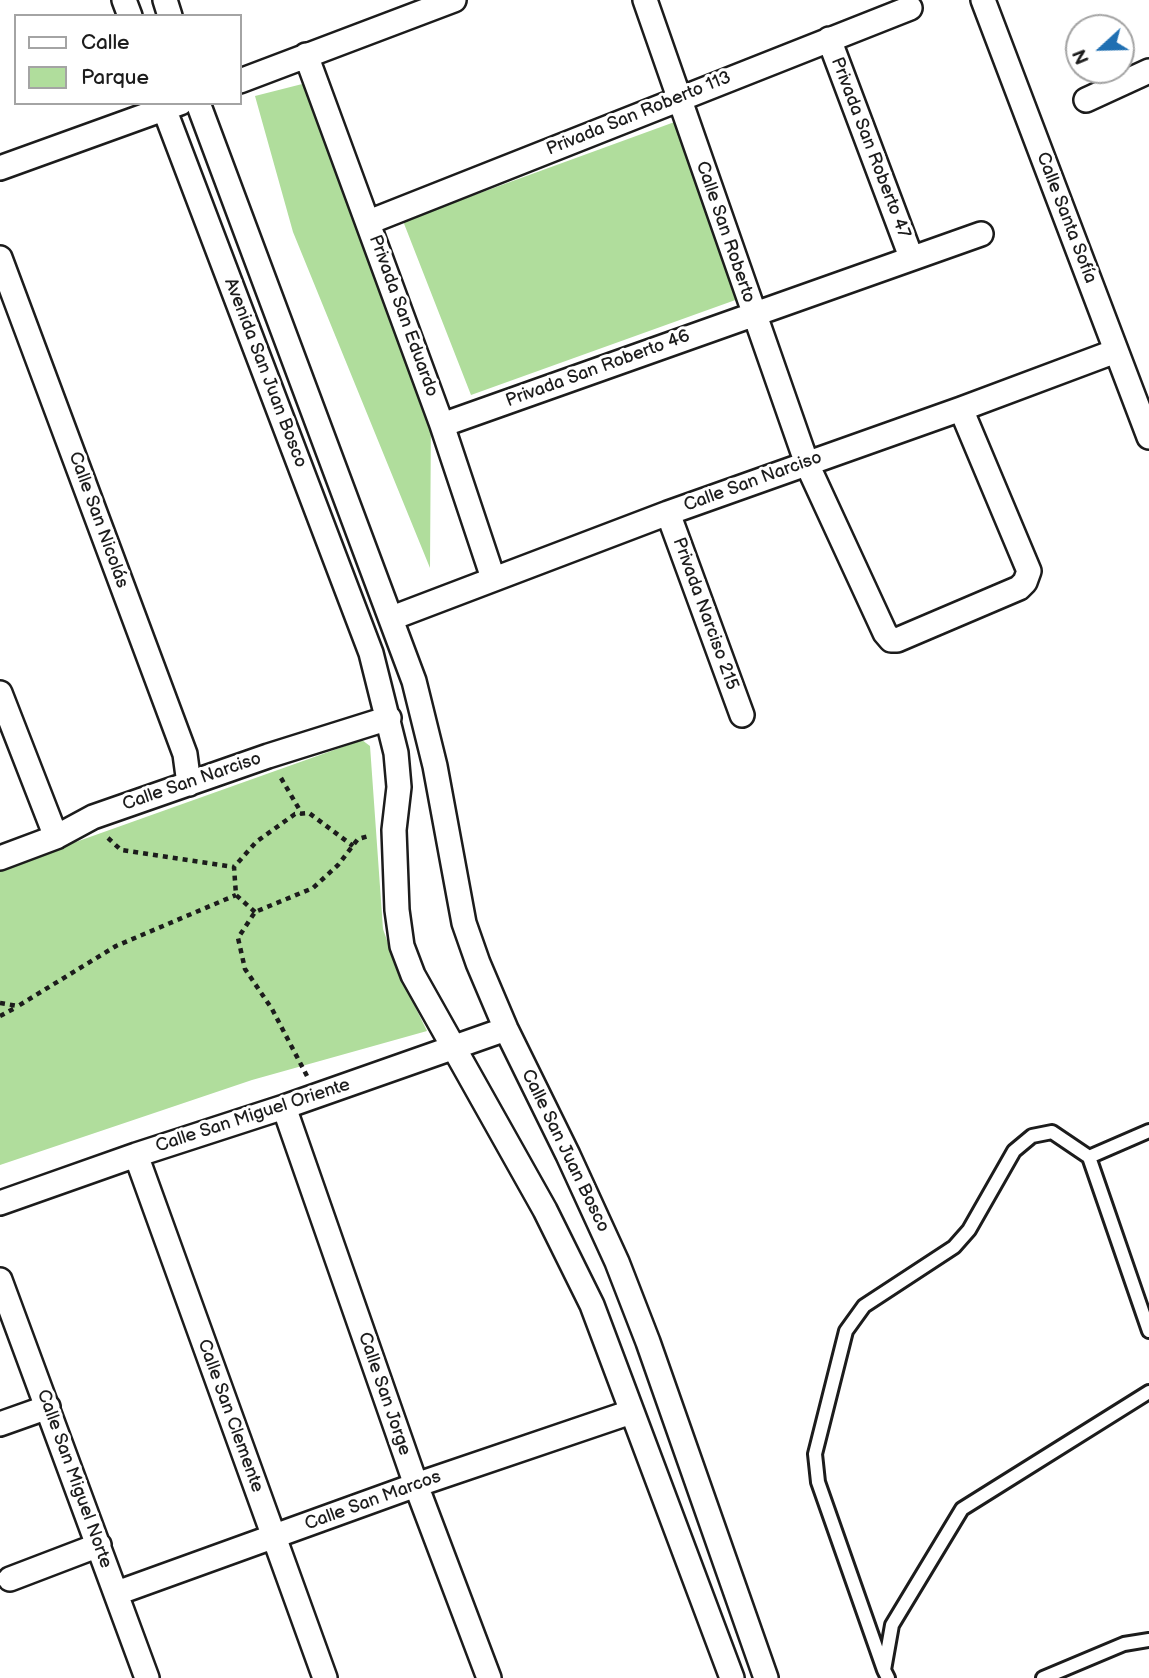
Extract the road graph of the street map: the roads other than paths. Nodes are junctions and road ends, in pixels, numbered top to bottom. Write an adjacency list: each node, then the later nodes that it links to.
1 (454, 0): 6 (street)
2 (645, 0): 9 (street, Calle San Roberto)
3 (983, 0): 19 (street, Calle Santa Sofía)
4 (910, 8): 5 (street, Privada San Roberto 113)
5 (829, 39): 9 (street, Privada San Roberto 113); 16 (street, Privada San Roberto 47)
6 (306, 55): 8 (street); 14 (street, Privada San Eduardo)
7 (1149, 71): 10 (street)
8 (242, 80)
9 (678, 99): 14 (street, Privada San Roberto 113); 18 (street, Calle San Roberto)
10 (1086, 100)
11 (169, 105): 13 (street); 28 (street, Avenida San Juan Bosco)
12 (199, 105): 26 (street, Avenida San Juan Bosco)
13 (0, 168)
14 (369, 222): 21 (street, Privada San Eduardo)
15 (981, 234): 16 (street, Privada San Roberto 47)
16 (911, 257): 18 (street, Privada San Roberto 47)
17 (0, 258): 32 (street, Calle San Nicolás)
18 (754, 314): 21 (street, Privada San Roberto 46); 23 (street, Calle San Roberto)
19 (1116, 351): 20 (street, Calle San Narciso); 22 (street, Calle Santa Sofía)
20 (961, 409): 23 (street, Calle San Narciso); 23 (street, Calle San Roberto)
21 (442, 425): 25 (street, Privada San Eduardo)
22 (1149, 437)
23 (807, 464): 24 (street, Calle San Narciso)
24 (668, 513): 25 (street, Calle San Narciso); 30 (street, Privada Narciso 215)
25 (492, 578): 26 (street, Calle San Narciso)
26 (392, 618): 27 (street, Calle San Juan Bosco)
27 (401, 642): 28 (street); 35 (street, Calle San Juan Bosco)
28 (370, 648): 31 (street)
29 (0, 693): 33 (street)
30 (742, 715)
31 (389, 718): 32 (street, Calle San Narciso); 36 (street)
32 (189, 783): 33 (street, Calle San Narciso)
33 (55, 837): 34 (street, Calle San Narciso)
34 (0, 858)
35 (506, 1029): 36 (street, Calle San Miguel Oriente); 59 (street, Calle San Juan Bosco)
36 (453, 1048): 37 (street, Calle San Miguel Oriente); 46 (street)
37 (284, 1107): 39 (street, Calle San Miguel Oriente); 48 (street, Calle San Jorge)
38 (1149, 1131): 40 (lane)
39 (136, 1154): 41 (street, Calle San Miguel Oriente); 49 (street, Calle San Clemente)
40 (1089, 1157): 43 (lane); 54 (lane)
41 (0, 1203)
42 (0, 1280): 45 (street, Calle San Miguel Norte)
43 (1149, 1331)
44 (1149, 1392): 54 (lane)
45 (48, 1407): 47 (street); 50 (street, Calle San Miguel Norte)
46 (631, 1412): 48 (street, Calle San Marcos); 58 (street)
47 (0, 1424)
48 (416, 1485): 49 (street, Calle San Marcos); 57 (street, Calle San Jorge)
49 (274, 1536): 52 (street, Calle San Marcos); 56 (street, Calle San Clemente)
50 (99, 1545): 51 (street); 52 (street, Calle San Miguel Norte)
51 (10, 1579)
52 (117, 1593): 55 (street, Calle San Miguel Norte)
53 (1149, 1640): 60 (lane)
54 (886, 1674)
55 (147, 1678)
56 (325, 1678)
57 (489, 1678)
58 (732, 1678)
59 (766, 1678)
60 (1044, 1678)

